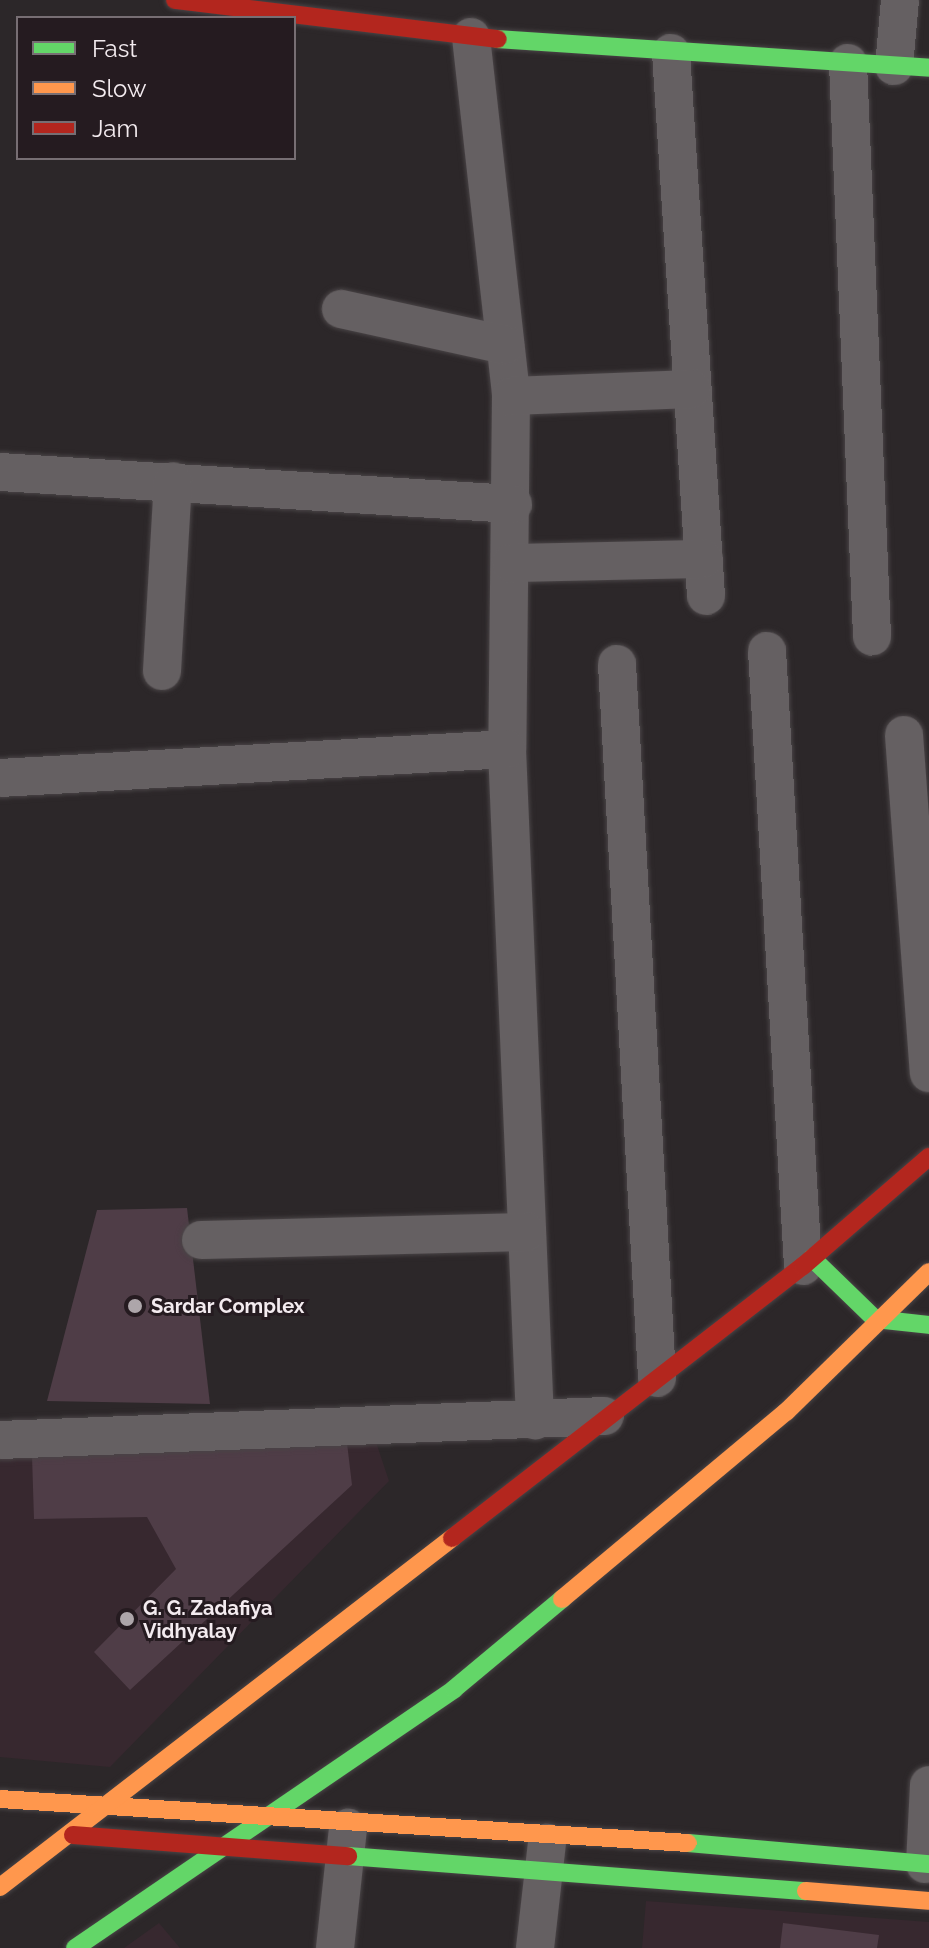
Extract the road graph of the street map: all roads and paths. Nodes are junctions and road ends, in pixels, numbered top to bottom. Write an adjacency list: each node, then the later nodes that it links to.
1 (175, 0): 3 (street)
2 (900, 0): 6 (street)
3 (474, 24): 4 (street); 8 (street)
4 (671, 53): 5 (street); 9 (street)
5 (848, 63): 6 (street); 15 (street)
6 (912, 67)
7 (341, 309): 8 (street)
8 (505, 345): 10 (street)
9 (692, 389): 10 (street); 14 (street)
10 (511, 396): 13 (street)
11 (0, 472): 12 (street)
12 (173, 481): 13 (street); 18 (street)
13 (513, 504): 14 (street)
14 (511, 563): 20 (street)
15 (872, 636)
16 (767, 651): 26 (street)
17 (617, 664): 30 (street)
18 (162, 671)
19 (904, 735): 22 (street)
20 (507, 749): 21 (street); 24 (street)
21 (0, 778)
22 (929, 1073)
23 (929, 1157): 26 (street)
24 (527, 1232): 25 (street); 32 (street)
25 (201, 1240)
26 (807, 1262): 28 (street); 30 (street)
27 (929, 1272): 28 (street)
28 (875, 1319): 29 (street); 37 (street)
29 (929, 1325)
30 (657, 1378): 31 (street)
31 (605, 1416): 32 (street); 36 (street)
32 (535, 1420): 33 (street)
33 (0, 1440)
34 (929, 1785): 44 (street)
35 (0, 1799): 36 (street)
36 (119, 1801): 37 (street); 40 (street)
37 (269, 1813): 38 (street); 41 (street)
38 (349, 1819): 39 (street); 42 (street)
39 (548, 1831): 43 (street); 44 (street)
40 (73, 1835): 41 (street); 45 (street)
41 (219, 1847): 42 (street); 46 (street)
42 (345, 1858): 43 (street); 47 (street)
43 (543, 1874): 44 (street); 48 (street)
44 (928, 1876)
45 (0, 1887)
46 (75, 1948)
47 (335, 1948)
48 (535, 1948)

